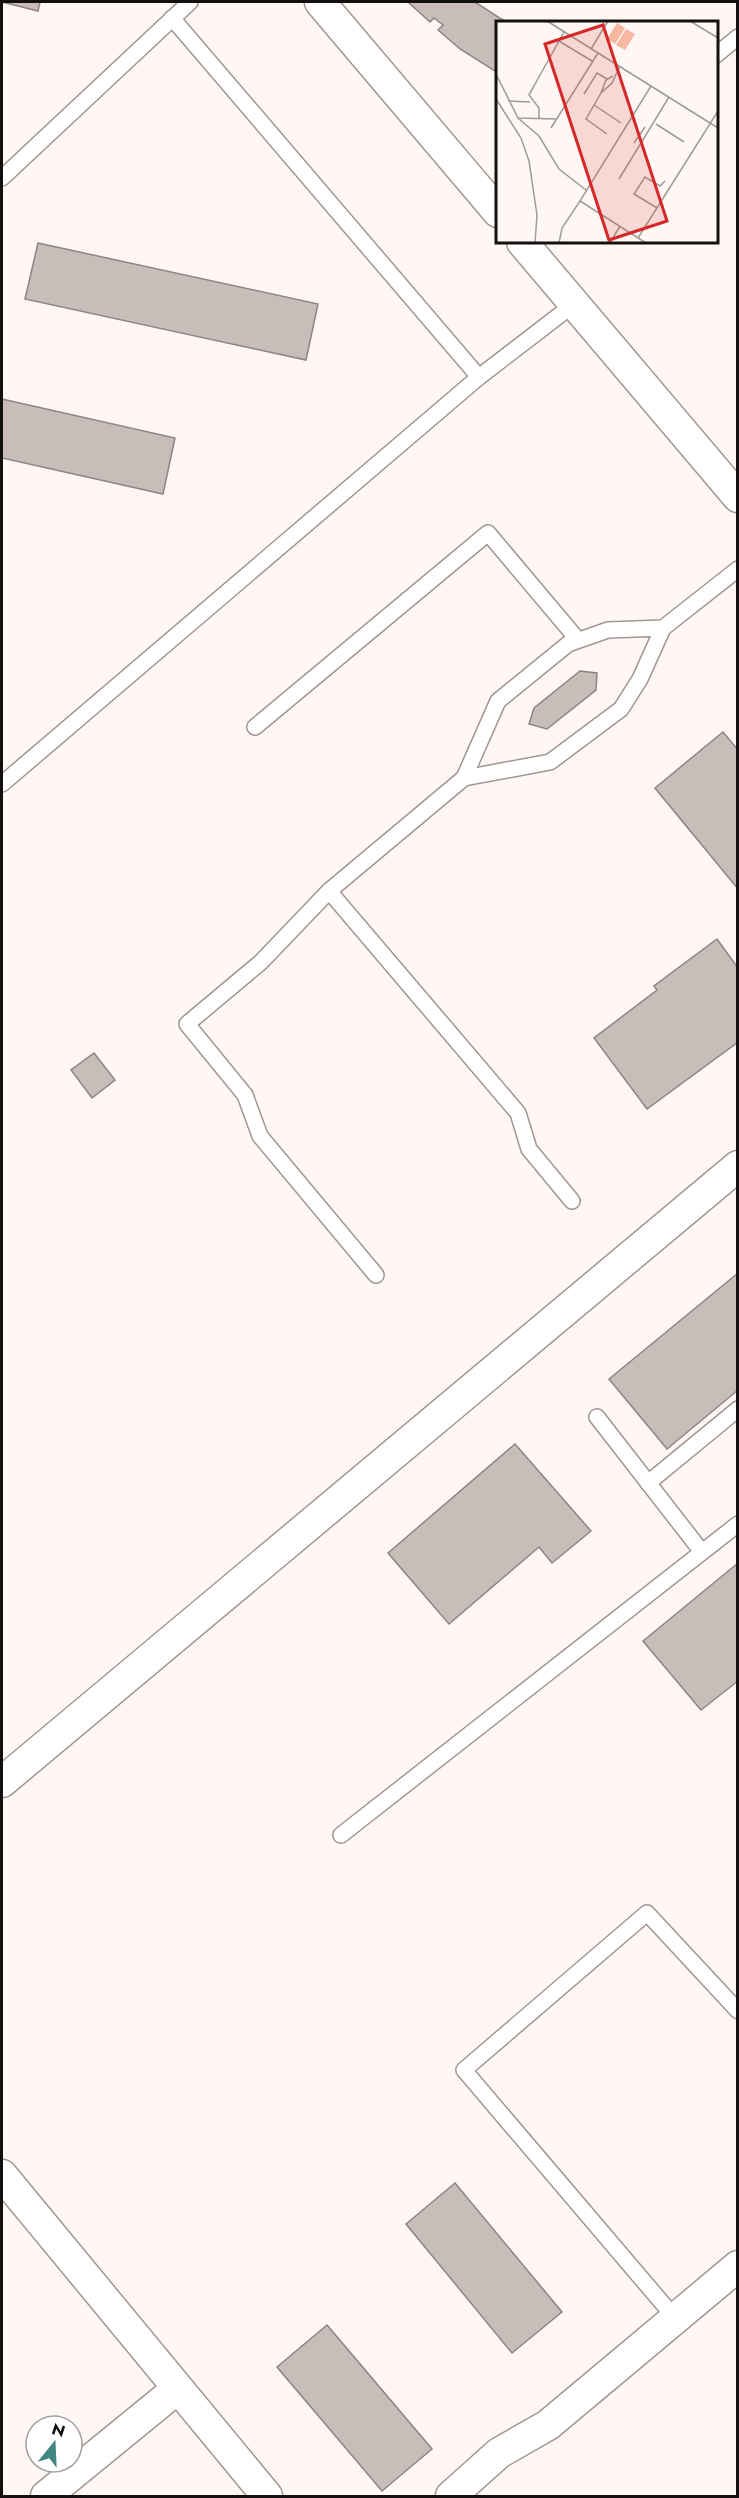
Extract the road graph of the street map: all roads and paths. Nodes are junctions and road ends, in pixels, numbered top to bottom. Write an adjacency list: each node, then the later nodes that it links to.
1 (190, 2): 3 (lane)
2 (320, 2): 7 (street)
3 (172, 18): 6 (lane); 10 (lane)
4 (738, 38): 5 (lane)
5 (718, 54)
6 (2, 178)
7 (496, 210)
8 (523, 243): 9 (street)
9 (574, 304): 10 (lane); 11 (street)
10 (479, 377): 17 (lane)
11 (738, 497)
12 (738, 569): 13 (lane)
13 (663, 628): 14 (lane); 16 (lane)
14 (578, 640): 15 (lane); 16 (lane)
15 (255, 727)
16 (464, 778): 18 (lane)
17 (2, 784)
18 (328, 891): 20 (lane); 21 (lane)
19 (738, 1166): 27 (street)
20 (572, 1202)
21 (376, 1275)
22 (738, 1410): 24 (lane)
23 (597, 1417): 24 (lane)
24 (648, 1483): 26 (lane)
25 (738, 1524): 26 (lane)
26 (702, 1552): 28 (lane)
27 (2, 1782)
28 (341, 1835)
29 (738, 2011): 32 (lane)
30 (2, 2175): 33 (street)
31 (738, 2266): 32 (street)
32 (675, 2318): 36 (street)
33 (177, 2389): 34 (street); 35 (street)
34 (46, 2496)
35 (267, 2496)
36 (451, 2496)

